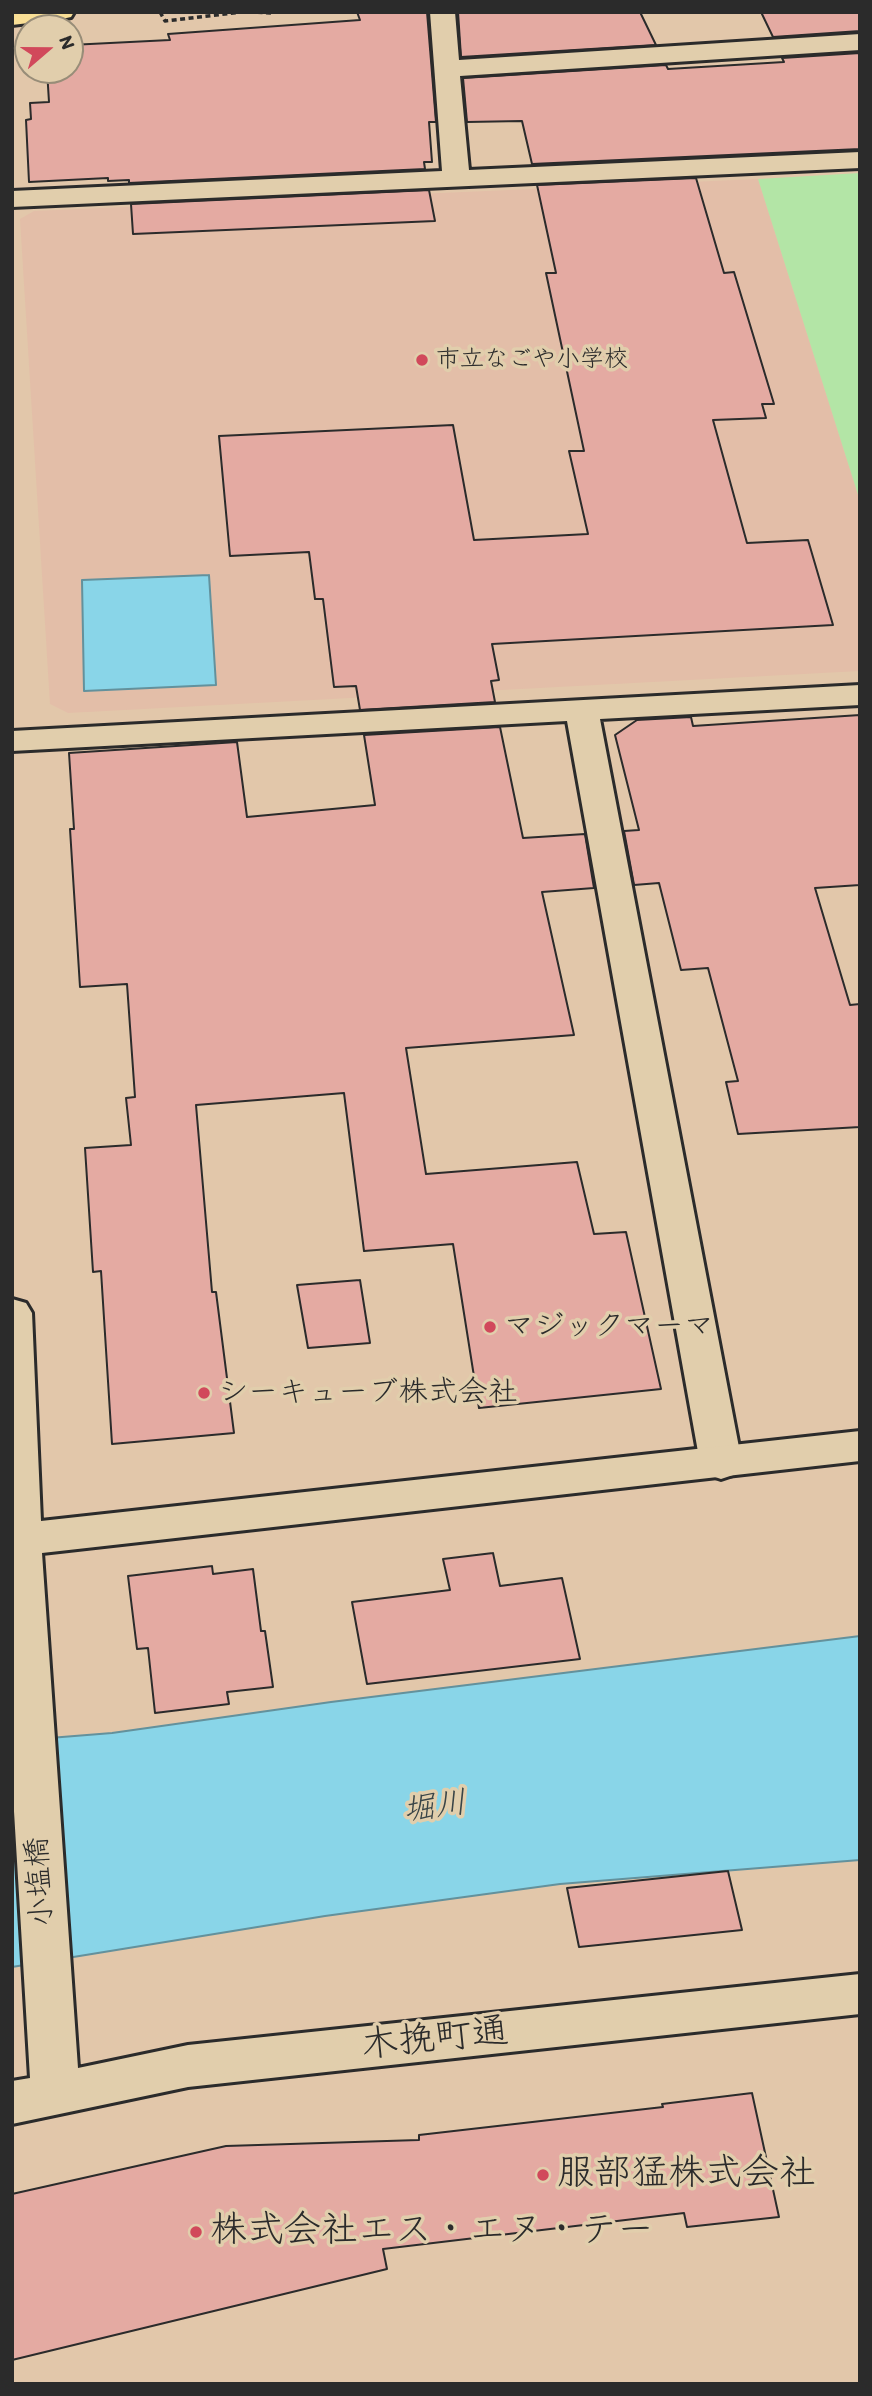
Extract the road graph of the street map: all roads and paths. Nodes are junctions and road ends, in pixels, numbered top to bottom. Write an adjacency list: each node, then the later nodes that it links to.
1 (61, 12): 7 (main road)
2 (160, 12): 3 (path)
3 (242, 12)
4 (249, 12): 6 (path)
5 (442, 12): 9 (street)
6 (272, 13)
7 (14, 14)
8 (860, 42): 9 (street)
9 (445, 69): 11 (street)
10 (860, 160): 11 (street)
11 (456, 178): 12 (street)
12 (12, 198)
13 (860, 695): 14 (street)
14 (582, 710): 15 (street); 18 (street)
15 (12, 741)
16 (12, 1313): 19 (street, 小塩橋)
17 (860, 1446): 18 (street)
18 (721, 1463): 19 (street)
19 (16, 1539): 21 (street, 小塩橋)
20 (860, 1994): 21 (street, 木挽町通)
21 (34, 2098)

